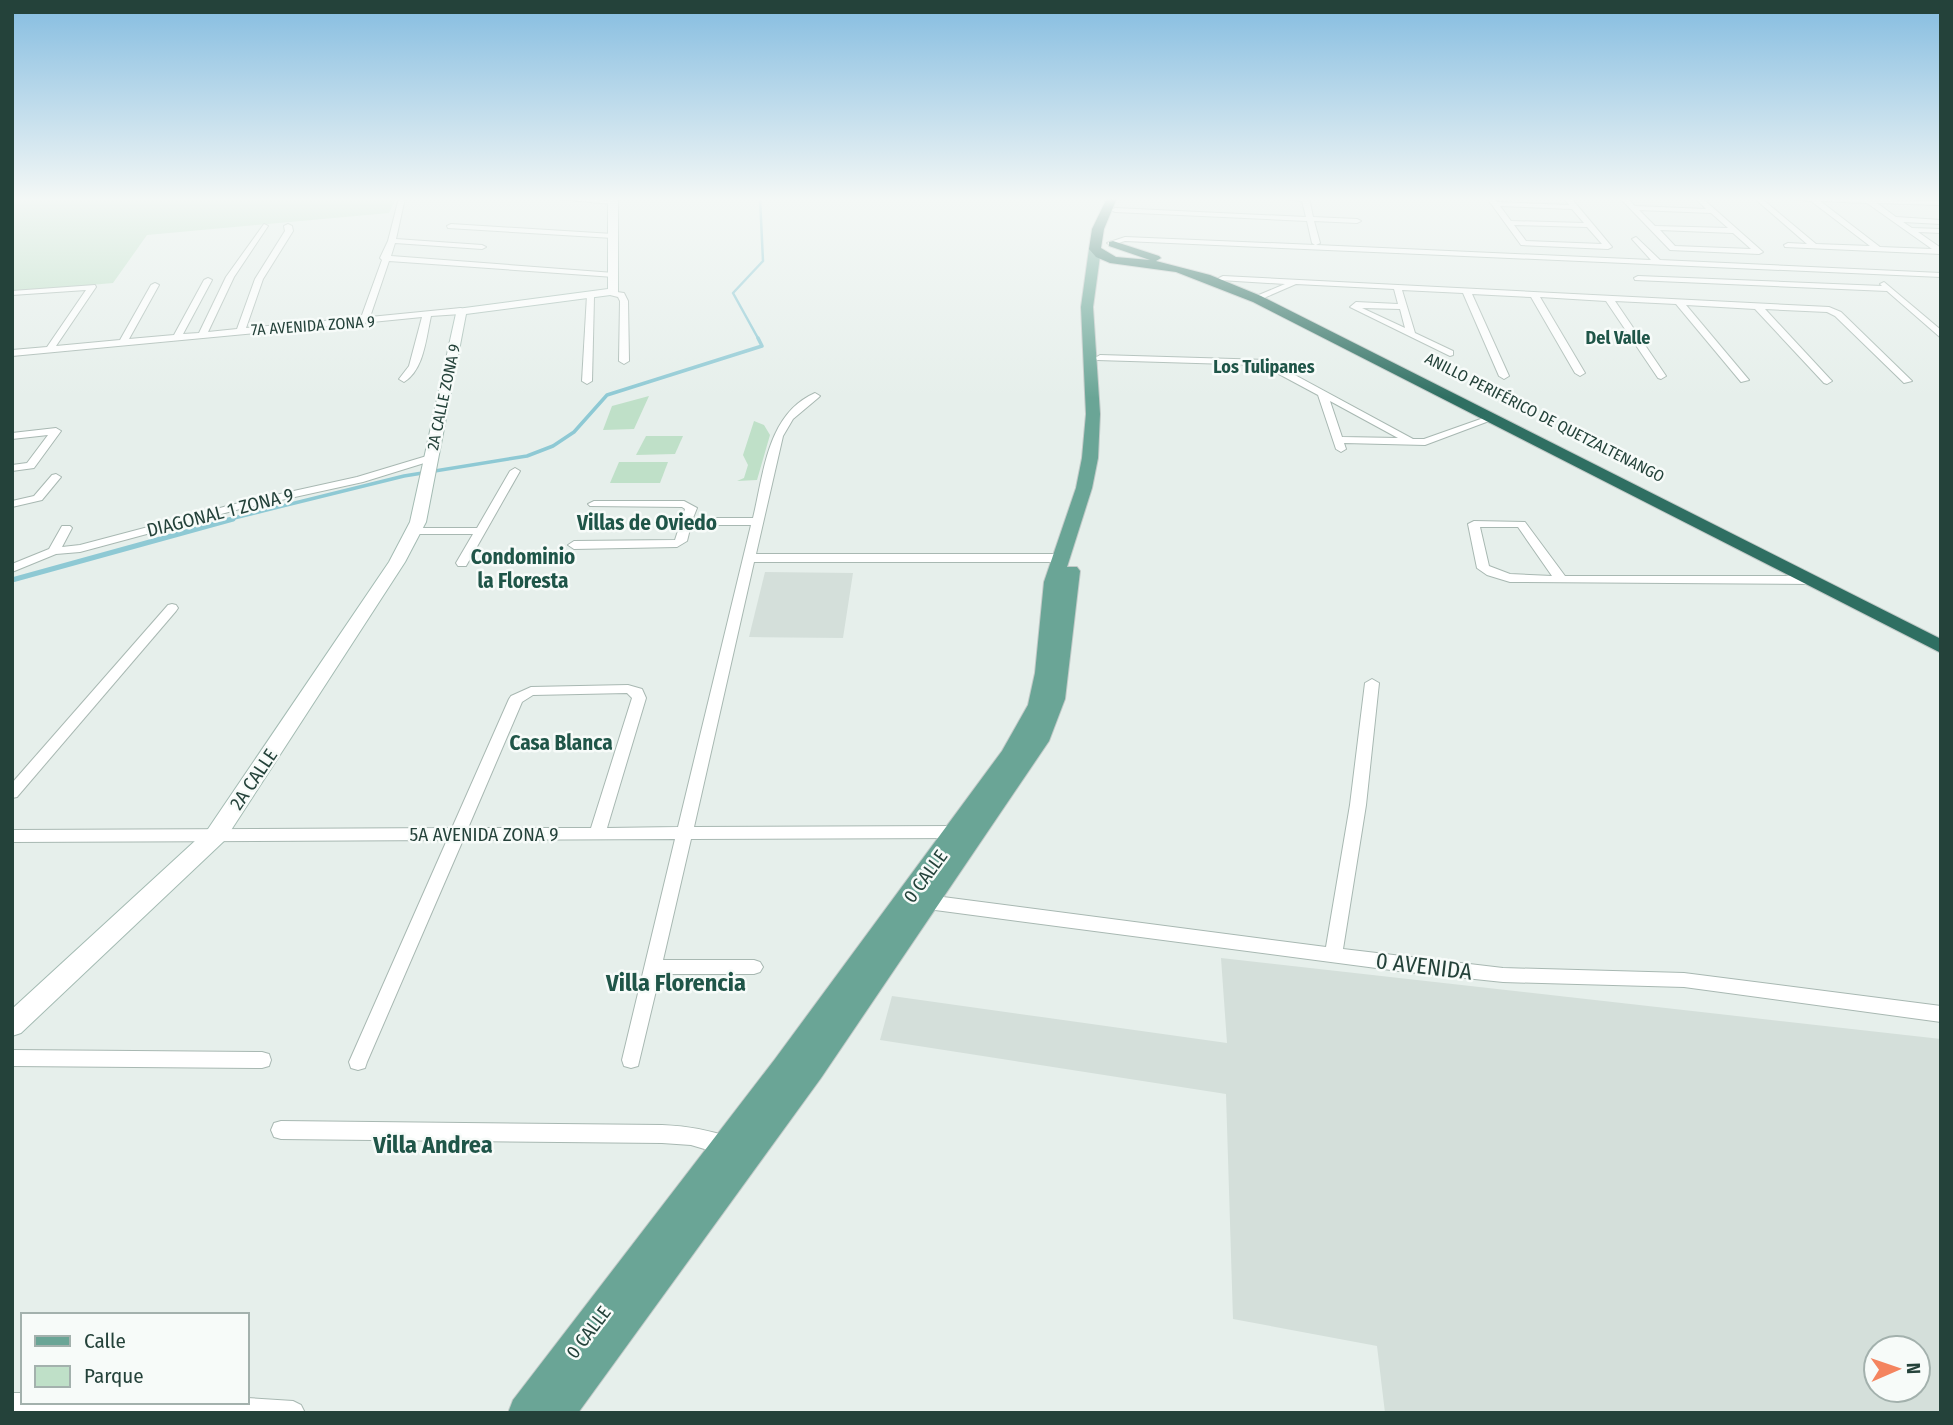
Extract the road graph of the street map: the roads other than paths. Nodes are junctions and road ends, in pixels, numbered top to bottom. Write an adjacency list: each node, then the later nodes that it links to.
1 (238, 264): 37 (street)
2 (269, 264): 36 (street)
3 (382, 264): 35 (street)
4 (472, 264): 14 (street)
5 (614, 264): 14 (street)
6 (1105, 264): 75 (main road, 0 CALLE)
7 (1106, 264): 45 (main road, 0 CALLE)
8 (1163, 264): 29 (highway, ANILLO PERIFÉRICO DE QUETZALTENANGO)
9 (1171, 264): 16 (highway, ANILLO PERIFÉRICO DE QUETZALTENANGO)
10 (1718, 264): 11 (street)
11 (1730, 265): 12 (street)
12 (1741, 266): 13 (street)
13 (1870, 272): 15 (street); 22 (street)
14 (614, 275): 25 (street)
15 (1941, 275)
16 (1223, 278): 19 (street); 29 (highway, ANILLO PERIFÉRICO DE QUETZALTENANGO)
17 (1638, 278): 22 (street)
18 (208, 280): 40 (street)
19 (1304, 281): 21 (street); 29 (street)
20 (155, 285): 41 (street)
21 (1397, 286): 23 (street); 32 (street)
22 (1889, 289): 39 (street)
23 (1466, 290): 26 (street); 48 (street)
24 (12, 293): 42 (street)
25 (613, 293): 27 (street, 7A AVENIDA ZONA 9); 46 (street)
26 (1534, 294): 28 (street); 47 (street)
27 (590, 297): 33 (street, 7A AVENIDA ZONA 9); 52 (street)
28 (1608, 297): 30 (street); 49 (street)
29 (1262, 298): 57 (highway, ANILLO PERIFÉRICO DE QUETZALTENANGO); 81 (highway, ANILLO PERIFÉRICO DE QUETZALTENANGO)
30 (1678, 301): 31 (street); 51 (street)
31 (1756, 305): 53 (street); 54 (street)
32 (1403, 307): 38 (street); 38 (street)
33 (461, 312): 34 (street, 7A AVENIDA ZONA 9); 60 (street, 2A CALLE ZONA 9)
34 (427, 315): 35 (street, 7A AVENIDA ZONA 9); 50 (street)
35 (356, 323): 36 (street, 7A AVENIDA ZONA 9)
36 (241, 330): 37 (street, 7A AVENIDA ZONA 9)
37 (203, 334): 40 (street, 7A AVENIDA ZONA 9)
38 (1411, 334): 44 (street)
39 (1941, 335)
40 (177, 337): 41 (street, 7A AVENIDA ZONA 9)
41 (123, 342): 42 (street, 7A AVENIDA ZONA 9)
42 (49, 349): 43 (street, 7A AVENIDA ZONA 9)
43 (12, 353)
44 (1450, 353)
45 (1100, 358): 55 (street); 91 (main road, 0 CALLE)
46 (624, 361)
47 (1580, 373)
48 (1504, 376)
49 (1661, 376)
50 (404, 379)
51 (1744, 380)
52 (587, 381)
53 (1827, 381)
54 (1908, 381)
55 (1322, 393): 59 (street); 59 (street)
56 (815, 396): 67 (street)
57 (1492, 418): 59 (street); 79 (highway, ANILLO PERIFÉRICO DE QUETZALTENANGO)
58 (12, 436): 61 (street)
59 (1412, 442)
60 (430, 459): 64 (street, 2A CALLE ZONA 9); 73 (street, DIAGONAL 1 ZONA 9)
61 (12, 468)
62 (515, 471): 71 (street)
63 (56, 477): 65 (street)
64 (426, 483): 70 (street, 2A CALLE)
65 (12, 504)
66 (594, 504): 68 (street)
67 (759, 521): 68 (street); 74 (street)
68 (687, 522): 72 (street)
69 (66, 528): 73 (street)
70 (415, 531): 71 (street); 89 (street, 2A CALLE)
71 (481, 531): 76 (street)
72 (574, 545)
73 (54, 551): 77 (street, DIAGONAL 1 ZONA 9)
74 (751, 558): 75 (street); 86 (street)
75 (1059, 558): 85 (main road, 0 CALLE)
76 (462, 563)
77 (12, 568)
78 (1561, 579): 78 (street); 79 (street)
79 (1814, 580): 82 (highway, ANILLO PERIFÉRICO DE QUETZALTENANGO)
80 (172, 608): 84 (street)
81 (1941, 636)
82 (1941, 647)
83 (1372, 683): 92 (street)
84 (12, 793)
85 (956, 832): 86 (street, 5A AVENIDA ZONA 9); 91 (main road, 0 CALLE)
86 (686, 833): 88 (street, 5A AVENIDA ZONA 9); 93 (street)
87 (458, 834): 88 (street, 5A AVENIDA ZONA 9); 88 (street); 89 (street, 5A AVENIDA ZONA 9); 100 (street)
88 (597, 834)
89 (216, 835): 90 (street, 5A AVENIDA ZONA 9); 96 (street, 2A CALLE)
90 (12, 836)
91 (916, 900): 92 (street, 0 AVENIDA); 102 (main road, 0 CALLE); 107 (main road, 0 CALLE)
92 (1333, 955): 95 (street, 0 AVENIDA)
93 (653, 967): 94 (street); 99 (street)
94 (754, 967)
95 (1941, 1014)
96 (12, 1025)
97 (12, 1058): 98 (street)
98 (262, 1060)
99 (631, 1060)
100 (358, 1062)
101 (281, 1130): 102 (street)
102 (728, 1146): 106 (main road, 0 CALLE)
103 (12, 1405): 104 (street)
104 (249, 1410): 105 (street)
105 (293, 1413)
106 (526, 1413)
107 (556, 1413)

